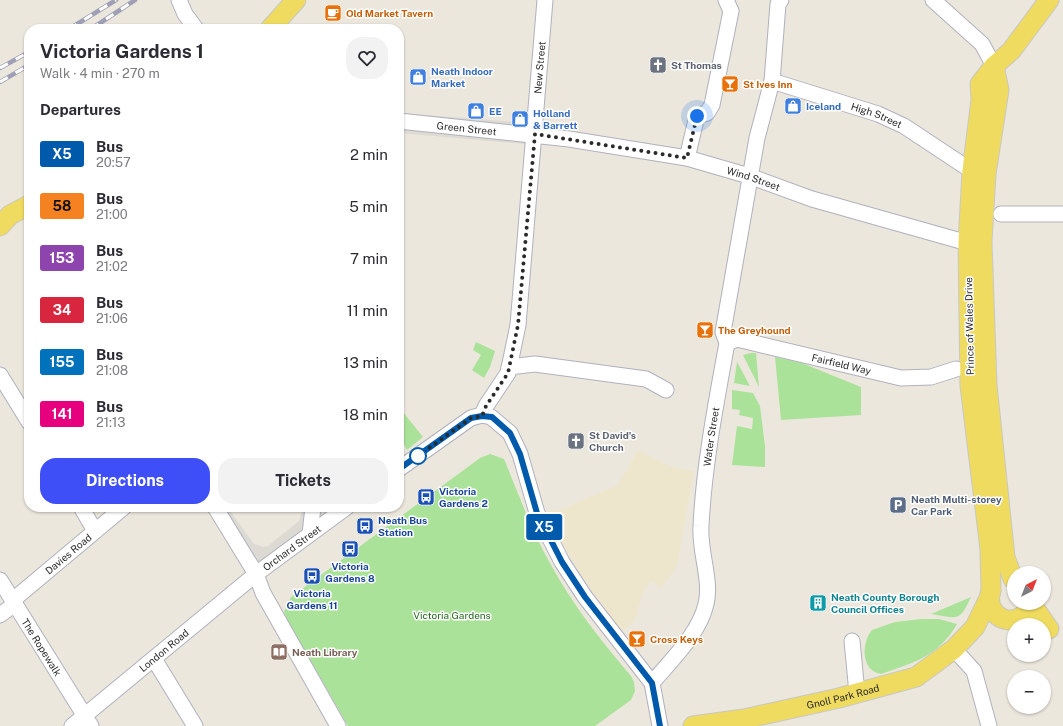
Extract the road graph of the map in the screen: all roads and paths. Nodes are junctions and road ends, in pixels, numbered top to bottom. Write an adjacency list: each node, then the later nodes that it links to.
1 (179, 0): 8 (street)
2 (296, 0): 9 (main road)
3 (545, 0): 13 (street, New Street)
4 (726, 0): 14 (street)
5 (781, 0): 11 (street, Water Street)
6 (933, 0): 10 (street)
7 (1046, 3): 10 (main road, Prince of Wales Drive)
8 (192, 24)
9 (274, 24)
10 (994, 66): 15 (main road, Prince of Wales Drive); 37 (main road, Prince of Wales Drive)
11 (772, 81): 15 (street, High Street); 16 (street, Water Street)
12 (404, 121): 13 (street, Green Street)
13 (535, 134): 14 (street, Wind Street); 23 (street)
14 (687, 158): 16 (street, Wind Street)
15 (972, 171): 21 (main road, Prince of Wales Drive)
16 (750, 176): 21 (street, Wind Street); 22 (street, Water Street)
17 (24, 208): 20 (main road)
18 (1001, 214): 19 (street)
19 (1063, 214)
20 (0, 226)
21 (968, 243): 41 (main road, Prince of Wales Drive)
22 (728, 343): 24 (street, Fairfield Way); 52 (street, Water Street)
23 (510, 367): 26 (street); 28 (street)
24 (956, 369)
25 (0, 374): 27 (street)
26 (666, 390)
27 (24, 414)
28 (482, 416): 29 (street); 52 (street)
29 (404, 465)
30 (84, 512): 35 (street)
31 (118, 512): 35 (street, Davies Road)
32 (218, 512): 38 (street)
33 (312, 512): 36 (street)
34 (340, 512): 36 (street, Orchard Street)
35 (96, 531): 42 (street, Davies Road)
36 (310, 534): 38 (street, Orchard Street)
37 (1008, 566)
38 (256, 574): 51 (street, London Road); 58 (street)
39 (0, 580): 42 (street, The Ropewalk)
40 (1007, 580): 41 (main road)
41 (990, 595): 46 (main road); 48 (main road, Gnoll Park Road)
42 (14, 602): 44 (street, Davies Road); 54 (street, The Ropewalk)
43 (1027, 610): 45 (main road)
44 (0, 615)
45 (1014, 618)
46 (1007, 619)
47 (1007, 620): 48 (main road)
48 (975, 627): 50 (main road, Gnoll Park Road)
49 (852, 641): 53 (street)
50 (954, 649): 53 (main road, Gnoll Park Road); 61 (street)
51 (154, 659): 54 (street, London Road); 57 (street)
52 (652, 683): 59 (street)
53 (857, 693): 55 (main road, Gnoll Park Road)
54 (88, 720): 56 (street, London Road)
55 (727, 724): 60 (main road, Gnoll Park Road)
56 (72, 726)
57 (195, 726)
58 (338, 726)
59 (660, 726)
60 (693, 726)
61 (988, 726)

